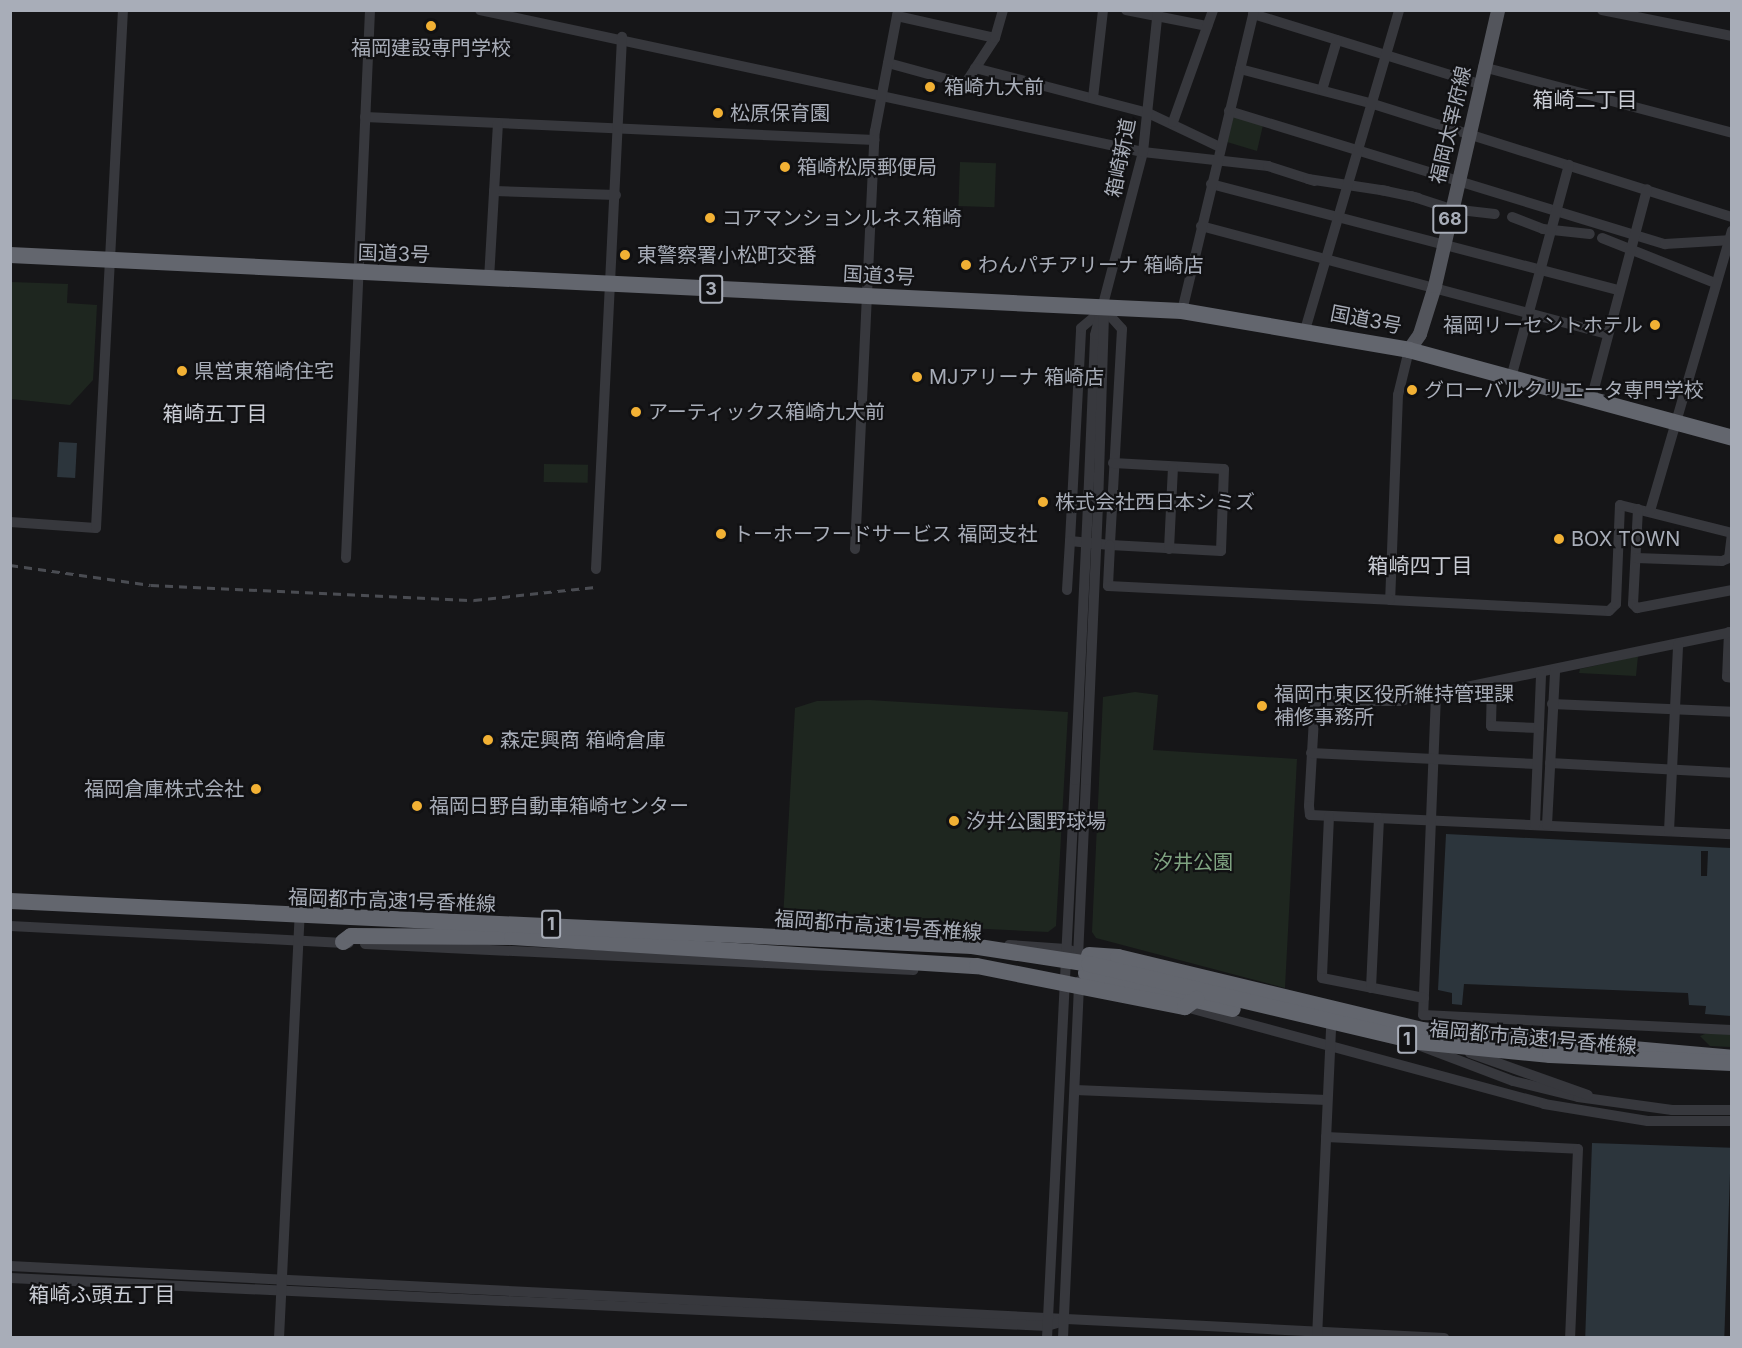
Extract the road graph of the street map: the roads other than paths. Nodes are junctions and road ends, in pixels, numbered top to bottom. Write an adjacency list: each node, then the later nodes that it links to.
1 (123, 10): 61 (street)
2 (370, 10): 31 (street)
3 (480, 10): 16 (street)
4 (1003, 10): 17 (street)
5 (1103, 10): 27 (street)
6 (1126, 10): 13 (street)
7 (1213, 10): 14 (street)
8 (1399, 10): 19 (street)
9 (1498, 10): 21 (main road, 福岡太宰府線 / 68)
10 (1602, 10): 15 (street)
11 (1254, 12): 18 (street); 23 (street)
12 (898, 13): 17 (street); 20 (street)
13 (1157, 14): 14 (street); 30 (street, 箱崎新道)
14 (1207, 26): 32 (street)
15 (1731, 36)
16 (622, 37): 26 (street); 34 (street)
17 (995, 38): 22 (street)
18 (1337, 40): 19 (street); 25 (street)
19 (1384, 57): 24 (street); 28 (street)
20 (888, 63): 22 (street); 26 (street)
21 (1483, 67): 24 (main road, 福岡太宰府線 / 68); 35 (street)
22 (975, 68): 27 (street)
23 (1240, 69): 25 (street); 29 (street)
24 (1479, 84): 36 (main road, 福岡太宰府線 / 68)
25 (1322, 90): 28 (street)
26 (881, 96): 37 (street); 40 (street)
27 (1093, 98): 30 (street)
28 (1370, 103): 36 (street); 39 (street)
29 (1229, 111): 38 (street); 39 (street)
30 (1148, 113): 32 (street); 40 (street, 箱崎新道)
31 (365, 117): 33 (street); 63 (street)
32 (1173, 122): 38 (street)
33 (498, 123): 34 (street); 47 (street)
34 (619, 128): 37 (street); 48 (street)
35 (1731, 133)
36 (1472, 136): 42 (street); 43 (main road, 福岡太宰府線 / 68)
37 (874, 140): 69 (street)
38 (1220, 147): 41 (street)
39 (1354, 149): 43 (street); 45 (street)
40 (1143, 152): 41 (street); 70 (street, 箱崎新道)
41 (1218, 163): 44 (street); 45 (street)
42 (1569, 165): 46 (street); 50 (street)
43 (1459, 182): 49 (main road, 福岡太宰府線 / 68); 50 (street)
44 (1211, 184): 51 (street); 53 (street)
45 (1343, 187): 49 (street); 51 (street)
46 (1647, 189): 52 (street); 55 (street)
47 (494, 191): 48 (street); 64 (street)
48 (616, 195): 66 (street)
49 (1451, 209): 54 (street); 57 (main road, 福岡太宰府線 / 68)
50 (1555, 212): 54 (street); 55 (street)
51 (1334, 216): 57 (street); 60 (street)
52 (1731, 217)
53 (1201, 226): 60 (street); 71 (street)
54 (1550, 229): 58 (street); 62 (street)
55 (1633, 236): 56 (street); 58 (street)
56 (1730, 237): 65 (street)
57 (1446, 245): 62 (street); 67 (main road, 福岡太宰府線 / 68)
58 (1628, 251): 65 (street); 68 (street)
59 (10, 255): 61 (highway, 国道3号 / 3)
60 (1323, 259): 67 (street); 73 (street)
61 (110, 261): 63 (highway, 国道3号 / 3); 84 (street)
62 (1540, 270): 68 (street); 72 (street)
63 (359, 273): 64 (highway, 国道3号 / 3); 90 (street)
64 (489, 279): 66 (highway, 国道3号 / 3)
65 (1715, 283): 78 (street)
66 (613, 285): 69 (highway, 国道3号 / 3); 92 (street)
67 (1435, 286): 72 (street); 75 (main road, 福岡太宰府線 / 68)
68 (1617, 290): 74 (street)
69 (868, 296): 70 (highway, 国道3号 / 3); 88 (street)
70 (1104, 309): 71 (highway, 国道3号 / 3); 80 (street); 86 (street); 113 (street, 箱崎新道, bridge)
71 (1182, 311): 73 (highway, 国道3号 / 3)
72 (1528, 312): 74 (street); 76 (street)
73 (1305, 330): 75 (highway, 国道3号 / 3)
74 (1607, 334): 77 (street)
75 (1409, 350): 76 (highway, 国道3号 / 3); 95 (street)
76 (1511, 378): 77 (highway, 国道3号 / 3)
77 (1591, 400): 78 (highway, 国道3号 / 3)
78 (1676, 424): 79 (highway, 国道3号 / 3); 83 (street)
79 (1731, 438)
80 (1113, 463): 81 (street); 87 (street)
81 (1173, 466): 89 (street); 89 (street)
82 (1638, 509): 83 (street); 91 (street); 95 (street)
83 (1650, 511): 85 (street)
84 (10, 522)
85 (1731, 533): 91 (street)
86 (1070, 542): 87 (street); 93 (street)
87 (1110, 545): 89 (street); 95 (street)
88 (855, 549)
89 (1169, 549)
90 (346, 558)
91 (1636, 558): 94 (street)
92 (596, 569)
93 (1067, 590)
94 (1731, 590)
95 (1390, 600)
96 (1730, 632): 97 (street); 100 (street)
97 (1678, 644): 98 (street); 104 (street)
98 (1555, 670): 99 (street); 103 (street)
99 (1541, 674): 101 (street); 106 (street)
100 (1731, 678)
101 (1492, 684): 102 (street); 106 (street)
102 (1437, 695): 107 (street); 108 (street)
103 (1552, 704): 104 (street); 109 (street)
104 (1676, 709): 105 (street); 111 (street)
105 (1731, 712)
106 (1539, 728): 110 (street)
107 (1311, 753): 108 (street); 114 (street)
108 (1434, 759): 110 (street); 116 (street)
109 (1550, 763): 111 (street); 118 (street)
110 (1537, 764): 117 (street)
111 (1673, 770): 112 (street); 119 (street)
112 (1731, 772)
113 (1081, 780): 126 (street); 127 (street)
114 (1329, 816): 115 (street); 130 (street)
115 (1379, 818): 116 (street); 130 (street)
116 (1431, 819): 117 (street); 131 (street)
117 (1535, 825): 118 (street)
118 (1547, 825): 119 (street)
119 (1669, 831): 120 (street)
120 (1731, 834)
121 (10, 901): 122 (street); 132 (highway, 福岡都市高速1号香椎線 / 1, bridge); 137 (highway, 福岡都市高速1号香椎線 / 1, bridge)
122 (300, 911): 124 (street); 126 (street)
123 (10, 926): 124 (street)
124 (297, 941): 125 (street); 146 (street)
125 (343, 942): 128 (street); 132 (highway, bridge)
126 (1066, 949): 127 (street); 128 (street)
127 (1084, 953): 129 (street); 133 (street); 136 (highway)
128 (1065, 977): 129 (street); 148 (street)
129 (1079, 979): 135 (street); 139 (street)
130 (1371, 988): 131 (street)
131 (1424, 998): 134 (street)
132 (1196, 999): 138 (highway, 福岡都市高速1号香椎線 / 1)
133 (1331, 1027): 135 (street); 141 (street)
134 (1731, 1030)
135 (1330, 1046): 140 (street); 142 (street)
136 (1731, 1058)
137 (1731, 1063)
138 (1731, 1072)
139 (1075, 1090): 140 (street); 147 (street)
140 (1327, 1100): 143 (street)
141 (1731, 1110)
142 (1731, 1121)
143 (1326, 1137): 149 (street); 153 (street)
144 (10, 1266): 146 (street)
145 (10, 1278): 146 (street)
146 (281, 1285): 148 (street); 150 (street)
147 (1064, 1321): 148 (street); 149 (street); 151 (street)
148 (1047, 1327)
149 (1317, 1334): 152 (street)
150 (279, 1338)
151 (1063, 1338)
152 (1443, 1338)
153 (1570, 1338)

